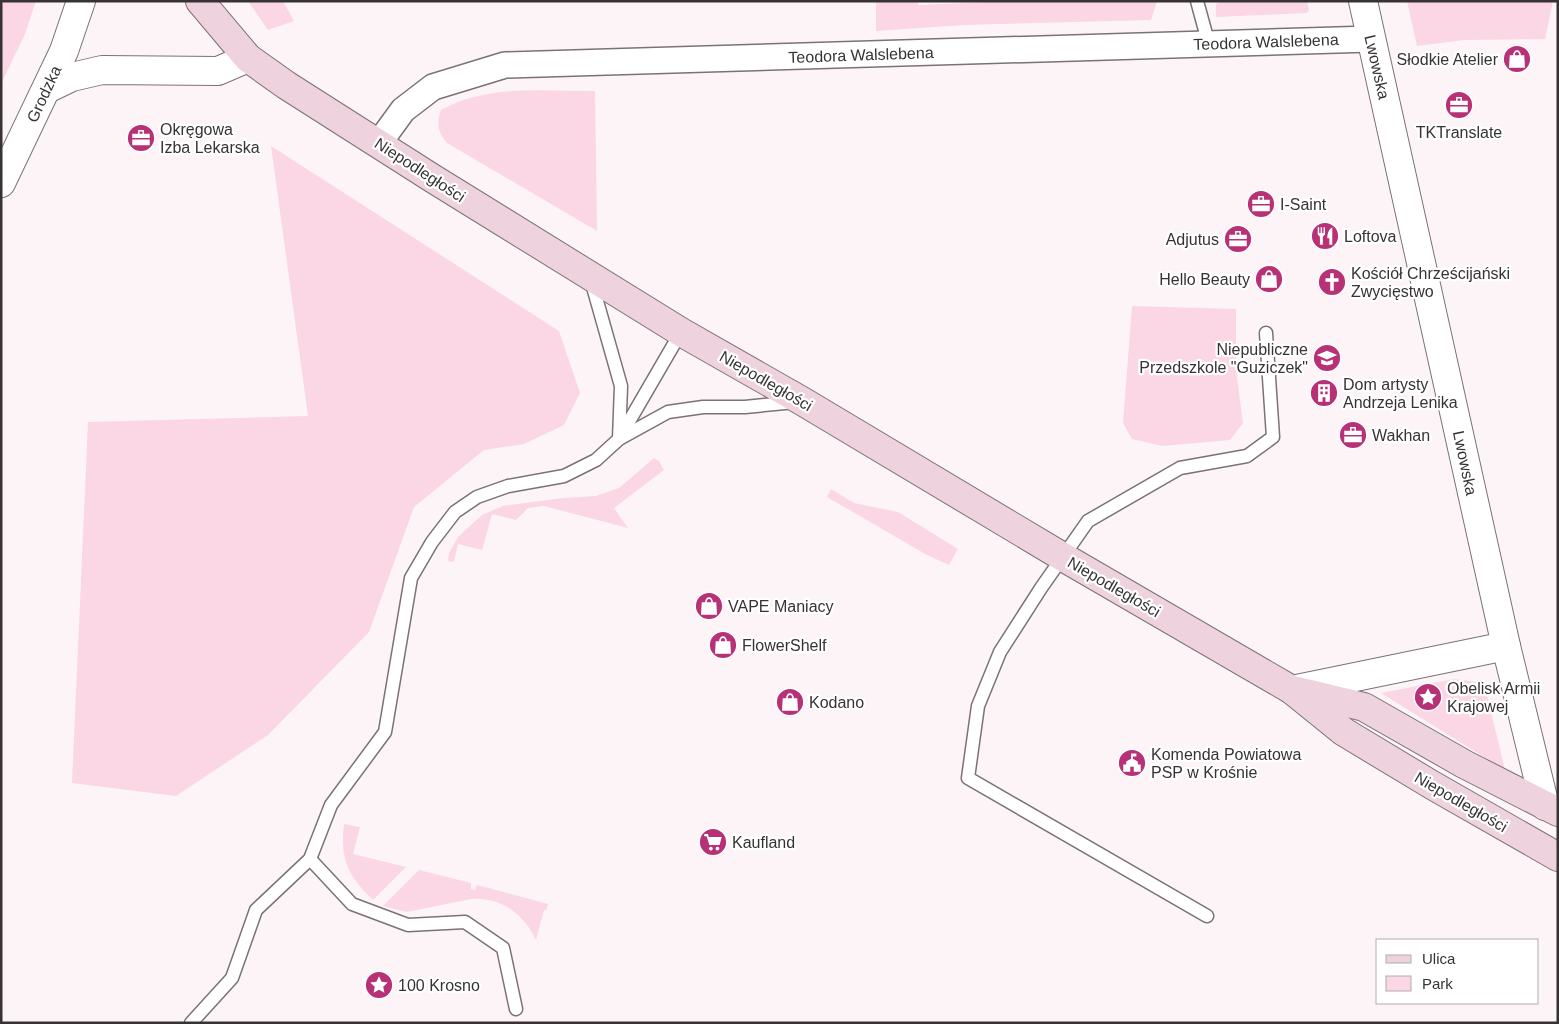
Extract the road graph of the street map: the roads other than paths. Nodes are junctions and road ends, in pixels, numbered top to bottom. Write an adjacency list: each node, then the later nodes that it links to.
1 (81, 1): 8 (street, Grodzka)
2 (200, 1): 7 (main road, Niepodległości)
3 (1197, 1): 6 (lane)
4 (1363, 1): 5 (street, Lwowska)
5 (1370, 39): 6 (street, Teodora Walslebena); 17 (street, Lwowska)
6 (1209, 45): 9 (street, Teodora Walslebena)
7 (248, 58): 8 (street); 9 (main road, Niepodległości)
8 (47, 89): 10 (street, Grodzka)
9 (379, 143): 11 (main road, Niepodległości)
10 (1, 183)
11 (589, 276): 12 (main road, Niepodległości); 15 (lane)
12 (681, 332): 14 (main road, Niepodległości); 15 (lane)
13 (1266, 333): 16 (lane)
14 (802, 401): 15 (lane); 16 (main road, Niepodległości)
15 (619, 439): 20 (lane)
16 (1063, 557): 18 (main road, Niepodległości); 22 (lane)
17 (1506, 646): 18 (street); 19 (street, Lwowska)
18 (1292, 690): 19 (main road, Niepodległości); 21 (main road, Niepodległości)
19 (1551, 809): 21 (main road, Lwowska)
20 (310, 859): 23 (lane); 24 (lane)
21 (1557, 860)
22 (1207, 916)
23 (516, 1009)
24 (191, 1023)

